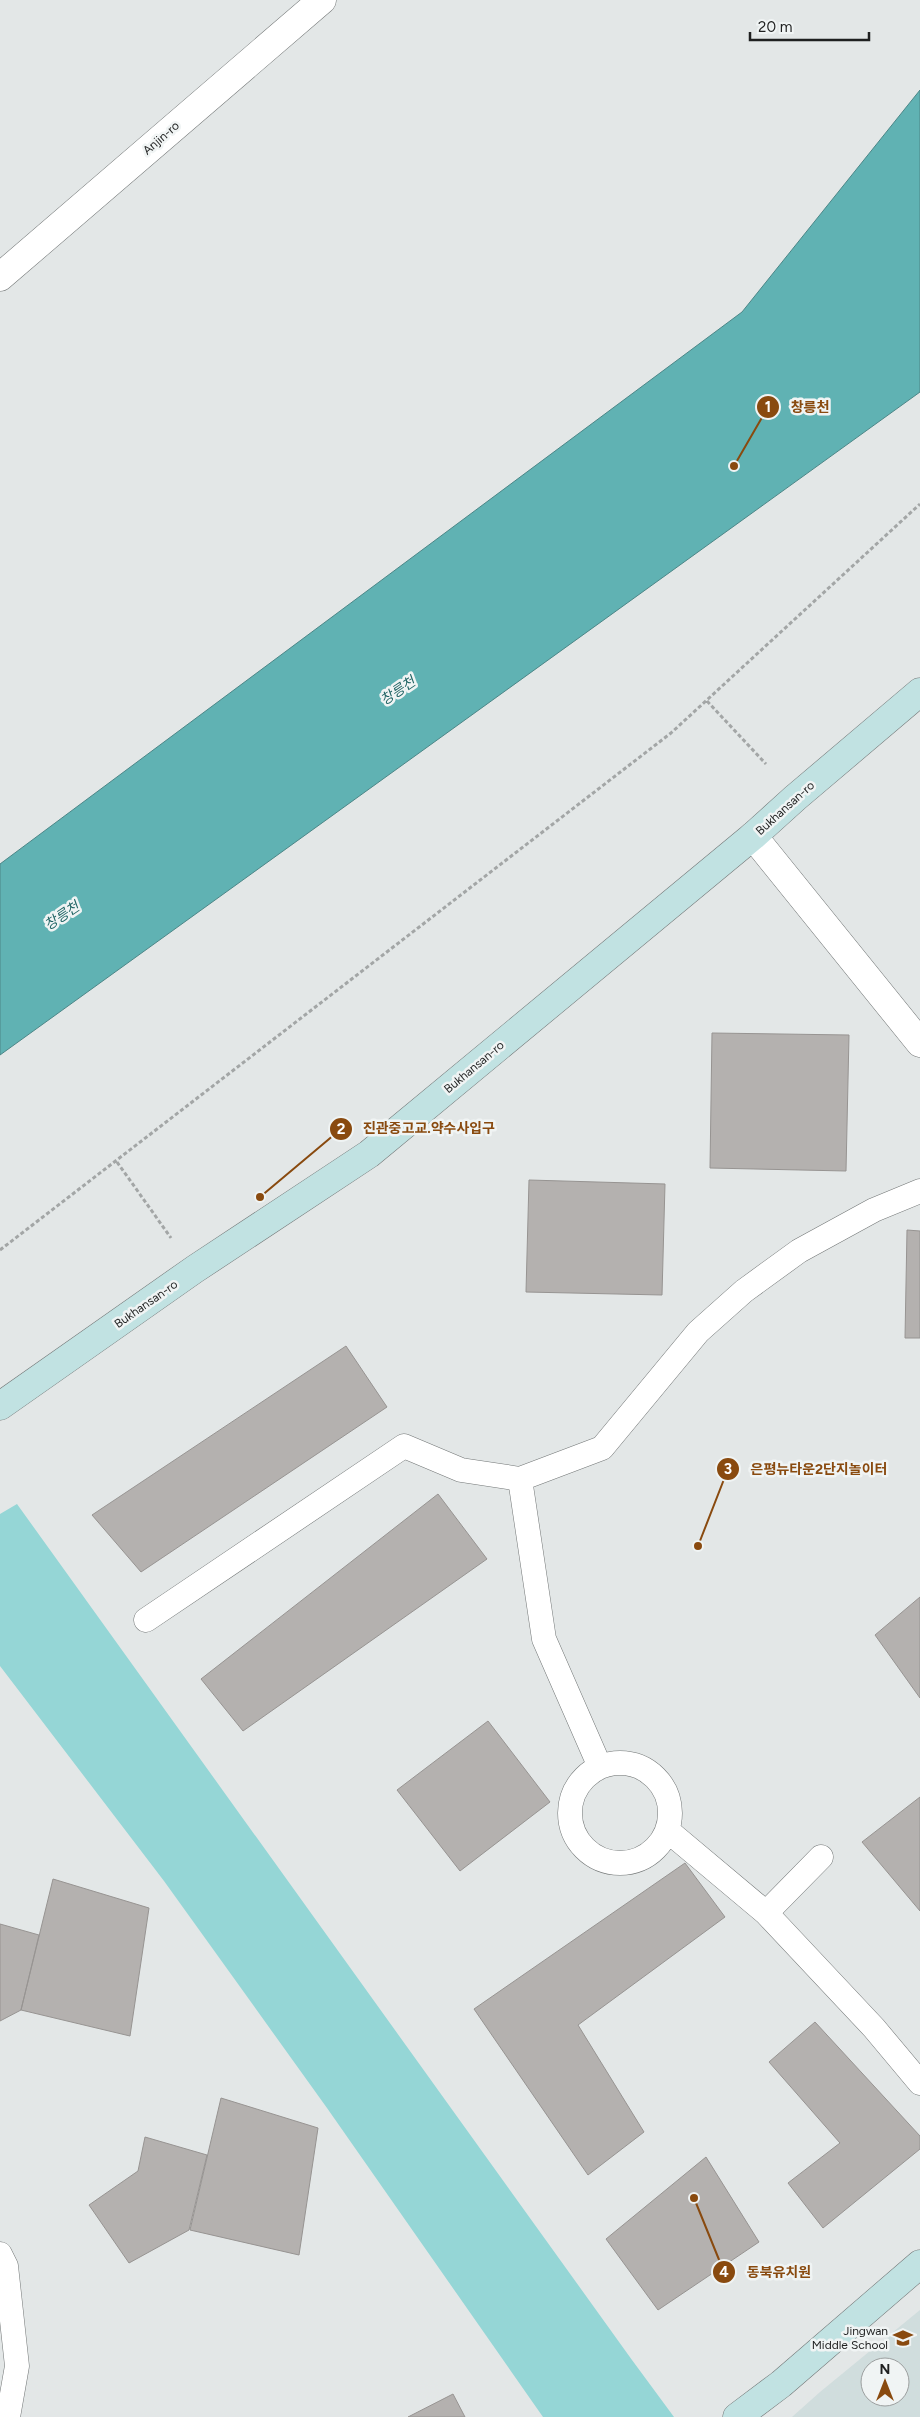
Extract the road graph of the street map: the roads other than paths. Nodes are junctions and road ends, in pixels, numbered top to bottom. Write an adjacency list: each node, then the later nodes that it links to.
1 (322, 0): 2 (street, Anjin-ro)
2 (0, 277)
3 (920, 692): 4 (main road, Bukhansan-ro)
4 (754, 836): 5 (street); 7 (main road, Bukhansan-ro)
5 (920, 1043)
6 (920, 1191): 8 (lane)
7 (0, 1406)
8 (520, 1478): 9 (lane); 10 (lane)
9 (146, 1620)
10 (600, 1768): 11 (lane); 11 (lane)
11 (667, 1830): 13 (lane)
12 (821, 1857): 13 (lane)
13 (766, 1913): 14 (lane)
14 (920, 2083)
15 (0, 2254): 17 (lane)
16 (920, 2264): 18 (main road)
17 (8, 2417)
18 (737, 2417)

